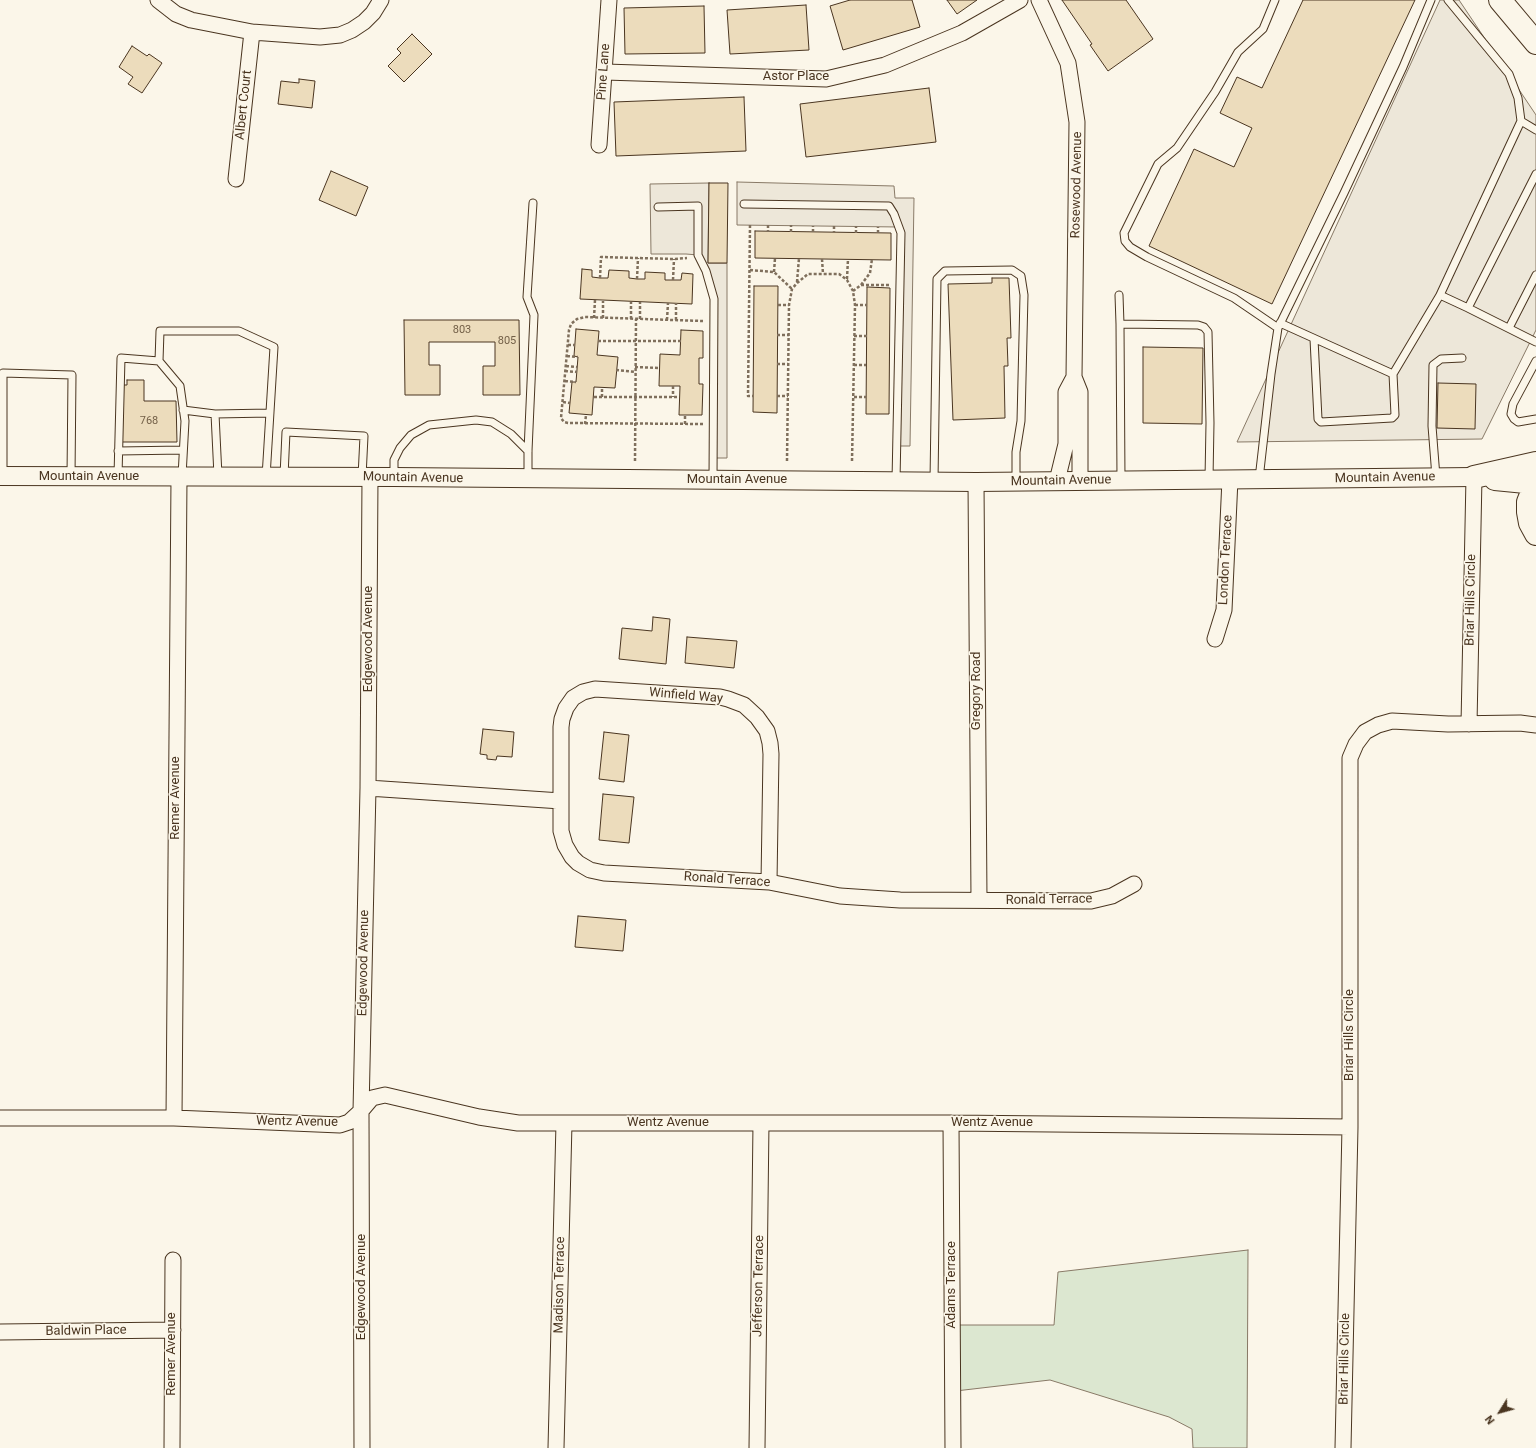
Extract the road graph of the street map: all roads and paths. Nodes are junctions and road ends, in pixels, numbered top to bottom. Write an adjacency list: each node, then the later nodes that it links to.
1 (158, 0): 10 (street)
2 (381, 0): 10 (street)
3 (609, 0): 12 (street, Pine Lane)
4 (1020, 0): 12 (street, Astor Place)
5 (1039, 0): 114 (street, Rosewood Avenue)
6 (1275, 0): 79 (lane)
7 (1430, 0): 79 (lane)
8 (1448, 0): 13 (lane)
9 (1500, 0): 11 (highway)
10 (252, 32): 17 (street, Albert Court)
11 (1536, 43)
12 (604, 72): 15 (street, Pine Lane)
13 (1521, 121): 14 (lane); 56 (lane)
14 (1536, 130)
15 (599, 145)
16 (1536, 174): 69 (lane)
17 (236, 178)
18 (533, 203): 143 (lane)
19 (744, 204): 52 (lane)
20 (658, 207): 34 (lane)
21 (750, 225): 42 (path)
22 (768, 225): 28 (path)
23 (791, 225): 29 (path)
24 (813, 226): 30 (path)
25 (834, 226): 31 (path)
26 (856, 226): 32 (path)
27 (878, 227): 33 (path)
28 (768, 232)
29 (791, 232)
30 (813, 232)
31 (834, 232)
32 (856, 233)
33 (878, 233)
34 (698, 256): 38 (path); 77 (lane)
35 (638, 258): 38 (path); 46 (path); 47 (path)
36 (775, 258): 43 (path)
37 (799, 258): 50 (path)
38 (674, 259): 48 (path)
39 (822, 259): 44 (path)
40 (848, 259): 49 (path)
41 (872, 260): 51 (path)
42 (750, 270): 43 (path); 63 (path)
43 (774, 272): 53 (path)
44 (822, 274): 49 (path); 50 (path)
45 (1536, 275): 80 (lane)
46 (600, 278)
47 (637, 279)
48 (673, 280)
49 (847, 280): 54 (path)
50 (796, 283): 53 (path)
51 (862, 285): 52 (path); 54 (path)
52 (900, 285): 166 (lane)
53 (792, 289): 66 (path)
54 (853, 291): 67 (path)
55 (1118, 295): 78 (lane)
56 (1440, 295): 69 (lane); 113 (lane)
57 (595, 300): 70 (path)
58 (604, 301): 71 (path)
59 (631, 302): 72 (path)
60 (640, 302): 74 (path)
61 (668, 303): 75 (path)
62 (676, 303): 76 (path)
63 (749, 304): 64 (path); 81 (path)
64 (754, 304)
65 (778, 305): 66 (path)
66 (789, 305): 84 (path)
67 (855, 305): 68 (path); 85 (path)
68 (867, 306)
69 (1468, 308): 80 (lane)
70 (594, 318): 71 (path); 92 (path)
71 (603, 318): 72 (path)
72 (631, 319): 73 (path)
73 (636, 319): 74 (path); 89 (path)
74 (640, 319): 75 (path)
75 (667, 320): 76 (path)
76 (676, 320): 77 (path)
77 (714, 322): 140 (lane)
78 (1120, 324): 158 (lane); 164 (lane)
79 (1279, 326): 87 (lane); 160 (lane)
80 (1509, 328): 91 (lane)
81 (749, 334): 82 (path); 99 (path)
82 (754, 334)
83 (778, 335): 84 (path)
84 (789, 335): 102 (path)
85 (854, 336): 86 (path); 103 (path)
86 (866, 336)
87 (1314, 339): 113 (lane); 113 (lane)
88 (598, 341): 89 (path)
89 (636, 341): 90 (path); 107 (path)
90 (680, 341)
91 (1536, 342)
92 (568, 345): 93 (path); 94 (path)
93 (575, 345)
94 (567, 356): 95 (path); 105 (path)
95 (578, 357)
96 (1462, 358): 154 (lane)
97 (159, 361): 131 (lane); 132 (lane); 142 (lane)
98 (1536, 361): 136 (lane)
99 (749, 364): 100 (path); 119 (path)
100 (753, 364)
101 (777, 364): 102 (path)
102 (788, 364): 121 (path)
103 (854, 365): 104 (path); 127 (path)
104 (866, 365)
105 (566, 366): 106 (path); 110 (path)
106 (577, 367)
107 (636, 367): 108 (path); 112 (path)
108 (660, 368)
109 (616, 370): 112 (path)
110 (566, 371): 111 (path); 115 (path)
111 (576, 372)
112 (636, 372): 124 (path)
113 (1393, 374)
114 (1074, 377): 163 (street, Rosewood Avenue); 165 (street, Rosewood Avenue)
115 (565, 381): 116 (path); 129 (path)
116 (576, 382)
117 (673, 386): 125 (path)
118 (602, 387): 123 (path)
119 (753, 396)
120 (777, 396): 121 (path)
121 (788, 396): 145 (path)
122 (594, 397): 123 (path)
123 (602, 397): 124 (path)
124 (635, 397): 125 (path); 138 (path)
125 (673, 397): 126 (path)
126 (680, 397)
127 (854, 397): 128 (path); 146 (path)
128 (866, 397)
129 (562, 402): 130 (path); 137 (path)
130 (570, 403)
131 (183, 410): 133 (lane); 141 (lane)
132 (270, 413): 133 (lane); 157 (lane)
133 (215, 414): 149 (lane)
134 (586, 415): 137 (path)
135 (685, 415): 139 (path)
136 (1536, 419)
137 (585, 424): 138 (path)
138 (635, 424): 139 (path); 144 (path)
139 (685, 424): 140 (path)
140 (714, 424): 162 (lane)
141 (183, 450): 142 (lane); 156 (lane)
142 (118, 451): 151 (lane)
143 (528, 451): 153 (lane); 161 (lane)
144 (635, 461)
145 (787, 461)
146 (852, 461)
147 (1536, 464): 155 (highway)
148 (2, 476): 150 (street, Mountain Avenue); 150 (lane)
149 (218, 476): 156 (street, Mountain Avenue); 157 (street, Mountain Avenue)
150 (71, 477): 151 (street, Mountain Avenue)
151 (118, 477): 156 (street, Mountain Avenue)
152 (366, 477): 153 (street, Mountain Avenue); 157 (street, Mountain Avenue); 157 (lane); 176 (street, Edgewood Avenue)
153 (394, 477): 161 (street, Mountain Avenue)
154 (1436, 477): 155 (street, Mountain Avenue); 160 (street, Mountain Avenue)
155 (1474, 477): 170 (highway); 174 (street, Briar Hills Circle)
156 (180, 478): 183 (street, Remer Avenue)
157 (275, 478)
158 (1209, 479): 159 (street, Mountain Avenue); 164 (street, Mountain Avenue)
159 (1230, 479): 160 (street, Mountain Avenue); 173 (street, London Terrace)
160 (1259, 479)
161 (528, 480): 162 (street, Mountain Avenue)
162 (714, 480): 166 (street, Mountain Avenue)
163 (1080, 480): 164 (street, Mountain Avenue); 165 (street, Mountain Avenue)
164 (1121, 480)
165 (1057, 481): 169 (street, Mountain Avenue)
166 (896, 482): 167 (street, Mountain Avenue)
167 (934, 482): 168 (street, Mountain Avenue); 169 (lane)
168 (976, 482): 169 (street, Mountain Avenue); 180 (street, Gregory Road)
169 (1016, 482)
170 (1536, 483)
171 (1536, 487): 172 (highway)
172 (1536, 534)
173 (1215, 639)
174 (1469, 724): 175 (street, Briar Hills Circle); 187 (street, Briar Hills Circle)
175 (1536, 725)
176 (368, 788): 177 (street); 181 (street, Edgewood Avenue)
177 (561, 801): 178 (street, Ronald Terrace); 178 (street, Winfield Way)
178 (769, 882): 180 (street, Ronald Terrace)
179 (1134, 884): 180 (street, Ronald Terrace)
180 (979, 900)
181 (361, 1111): 183 (street, Wentz Avenue); 184 (street, Wentz Avenue); 192 (street, Edgewood Avenue)
182 (0, 1118): 183 (street, Wentz Avenue)
183 (174, 1118)
184 (564, 1123): 185 (street, Wentz Avenue); 193 (street, Madison Terrace)
185 (762, 1123): 186 (street, Wentz Avenue); 194 (street, Jefferson Terrace)
186 (951, 1123): 187 (street, Wentz Avenue); 195 (street, Adams Terrace)
187 (1350, 1127): 196 (street, Briar Hills Circle)
188 (173, 1260): 189 (street, Remer Avenue)
189 (173, 1330): 190 (street, Baldwin Place); 191 (street, Remer Avenue)
190 (0, 1332)
191 (172, 1448)
192 (362, 1448)
193 (556, 1448)
194 (757, 1448)
195 (952, 1448)
196 (1343, 1448)

